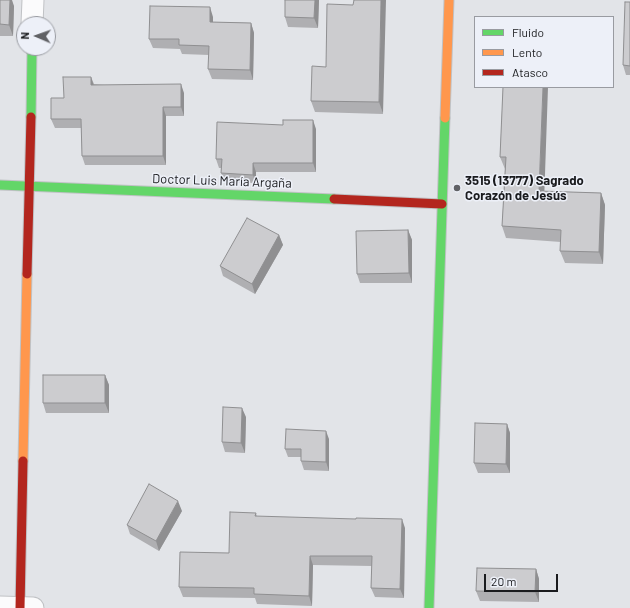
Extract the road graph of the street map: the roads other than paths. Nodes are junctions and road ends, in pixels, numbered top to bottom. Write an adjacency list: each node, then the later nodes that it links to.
1 (33, 0): 3 (street)
2 (449, 0): 7 (street)
3 (32, 16)
4 (32, 56): 6 (street)
5 (0, 185): 6 (street, Doctor Luis María Argaña)
6 (30, 186): 7 (street, Doctor Luis María Argaña); 9 (street)
7 (442, 204): 10 (street)
8 (0, 606): 9 (street)
9 (24, 608)
10 (429, 608)

